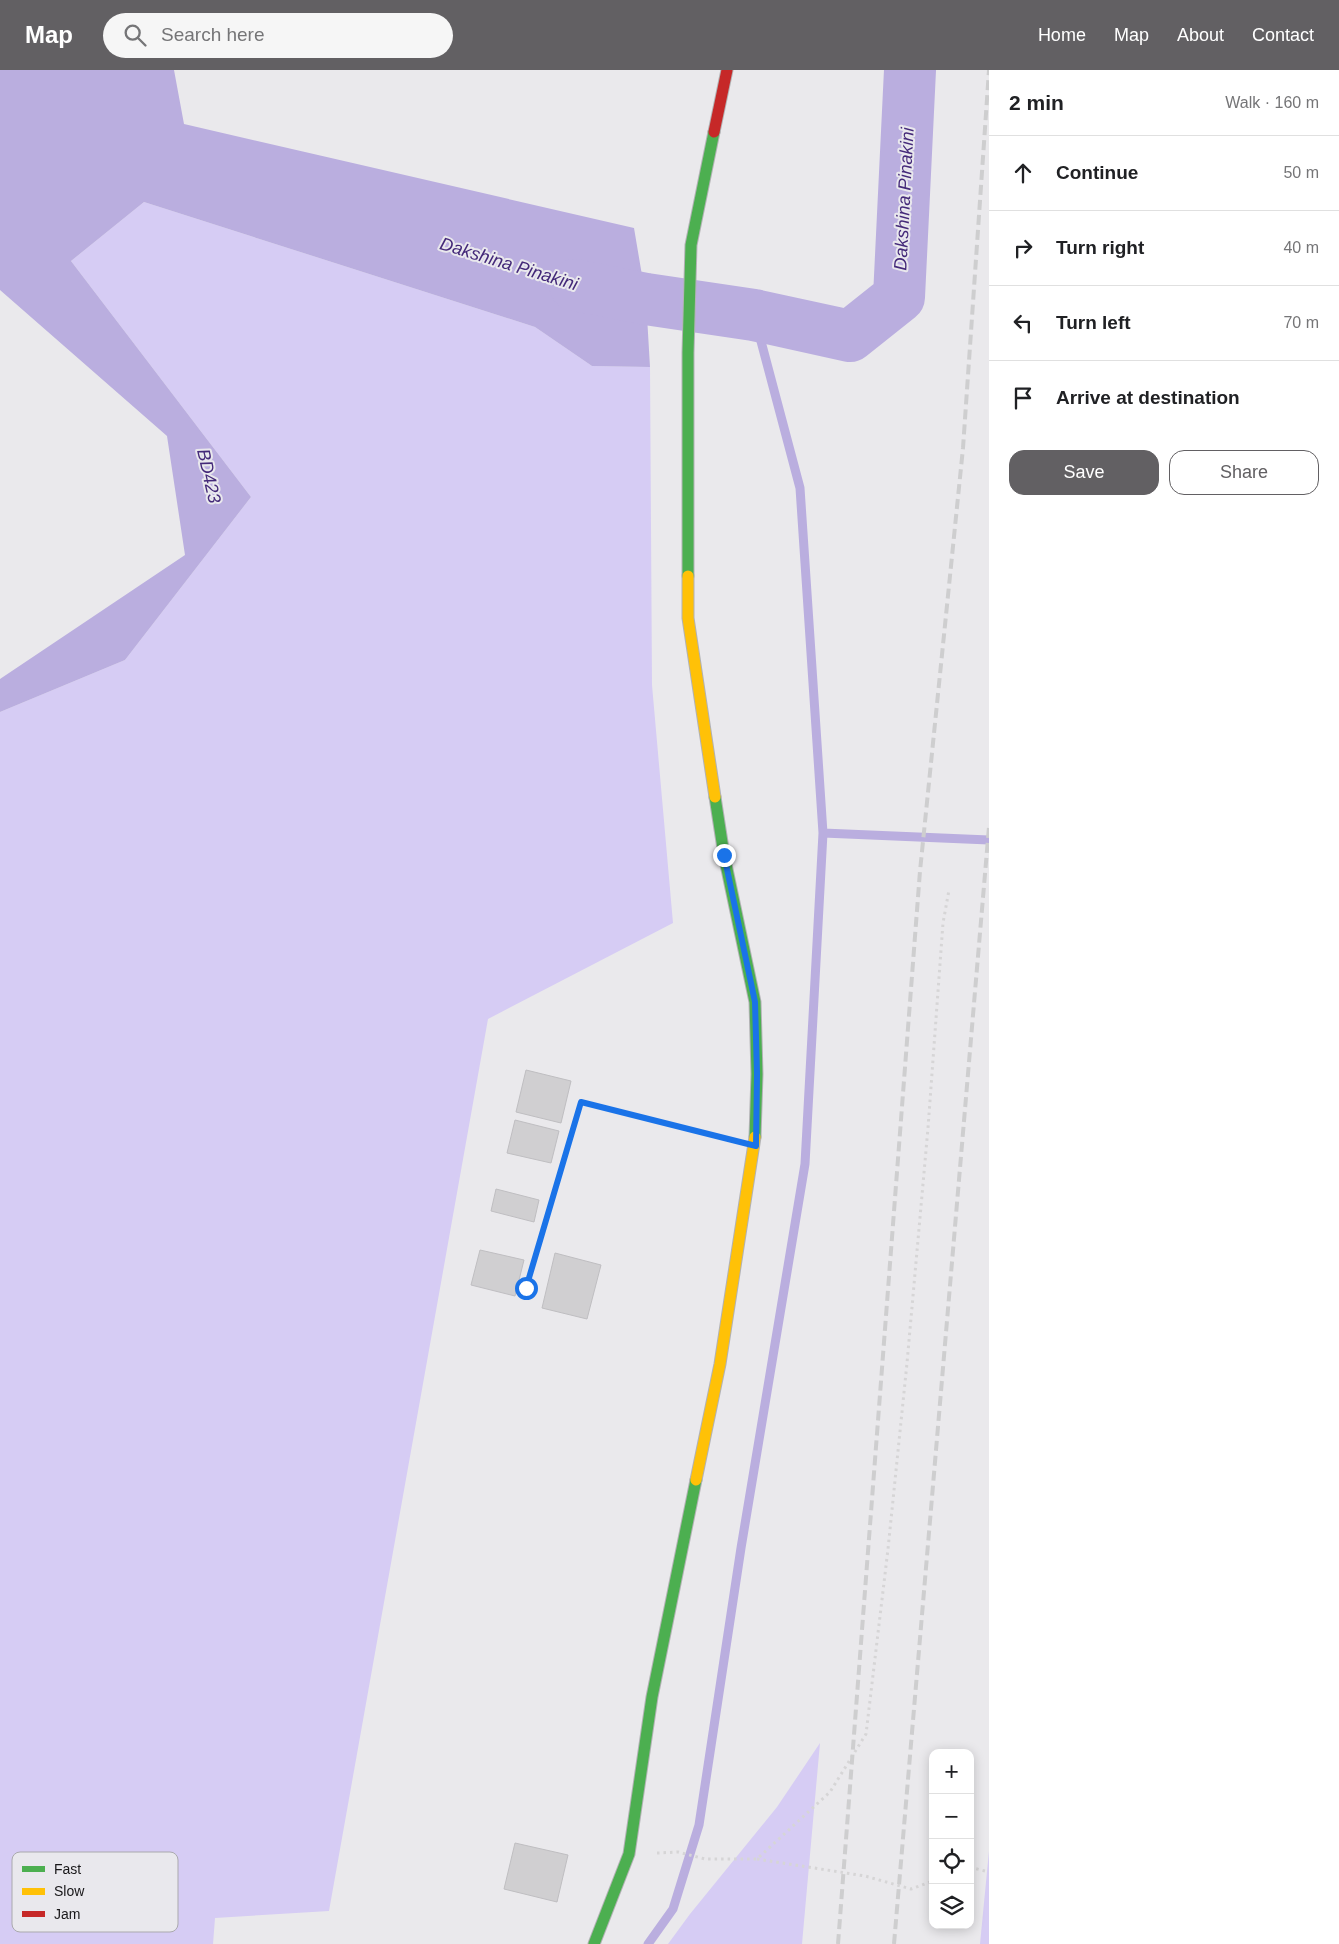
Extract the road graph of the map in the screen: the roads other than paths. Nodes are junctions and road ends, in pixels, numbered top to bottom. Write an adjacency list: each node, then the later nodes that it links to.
1 (727, 70): 2 (street)
2 (594, 1944)

